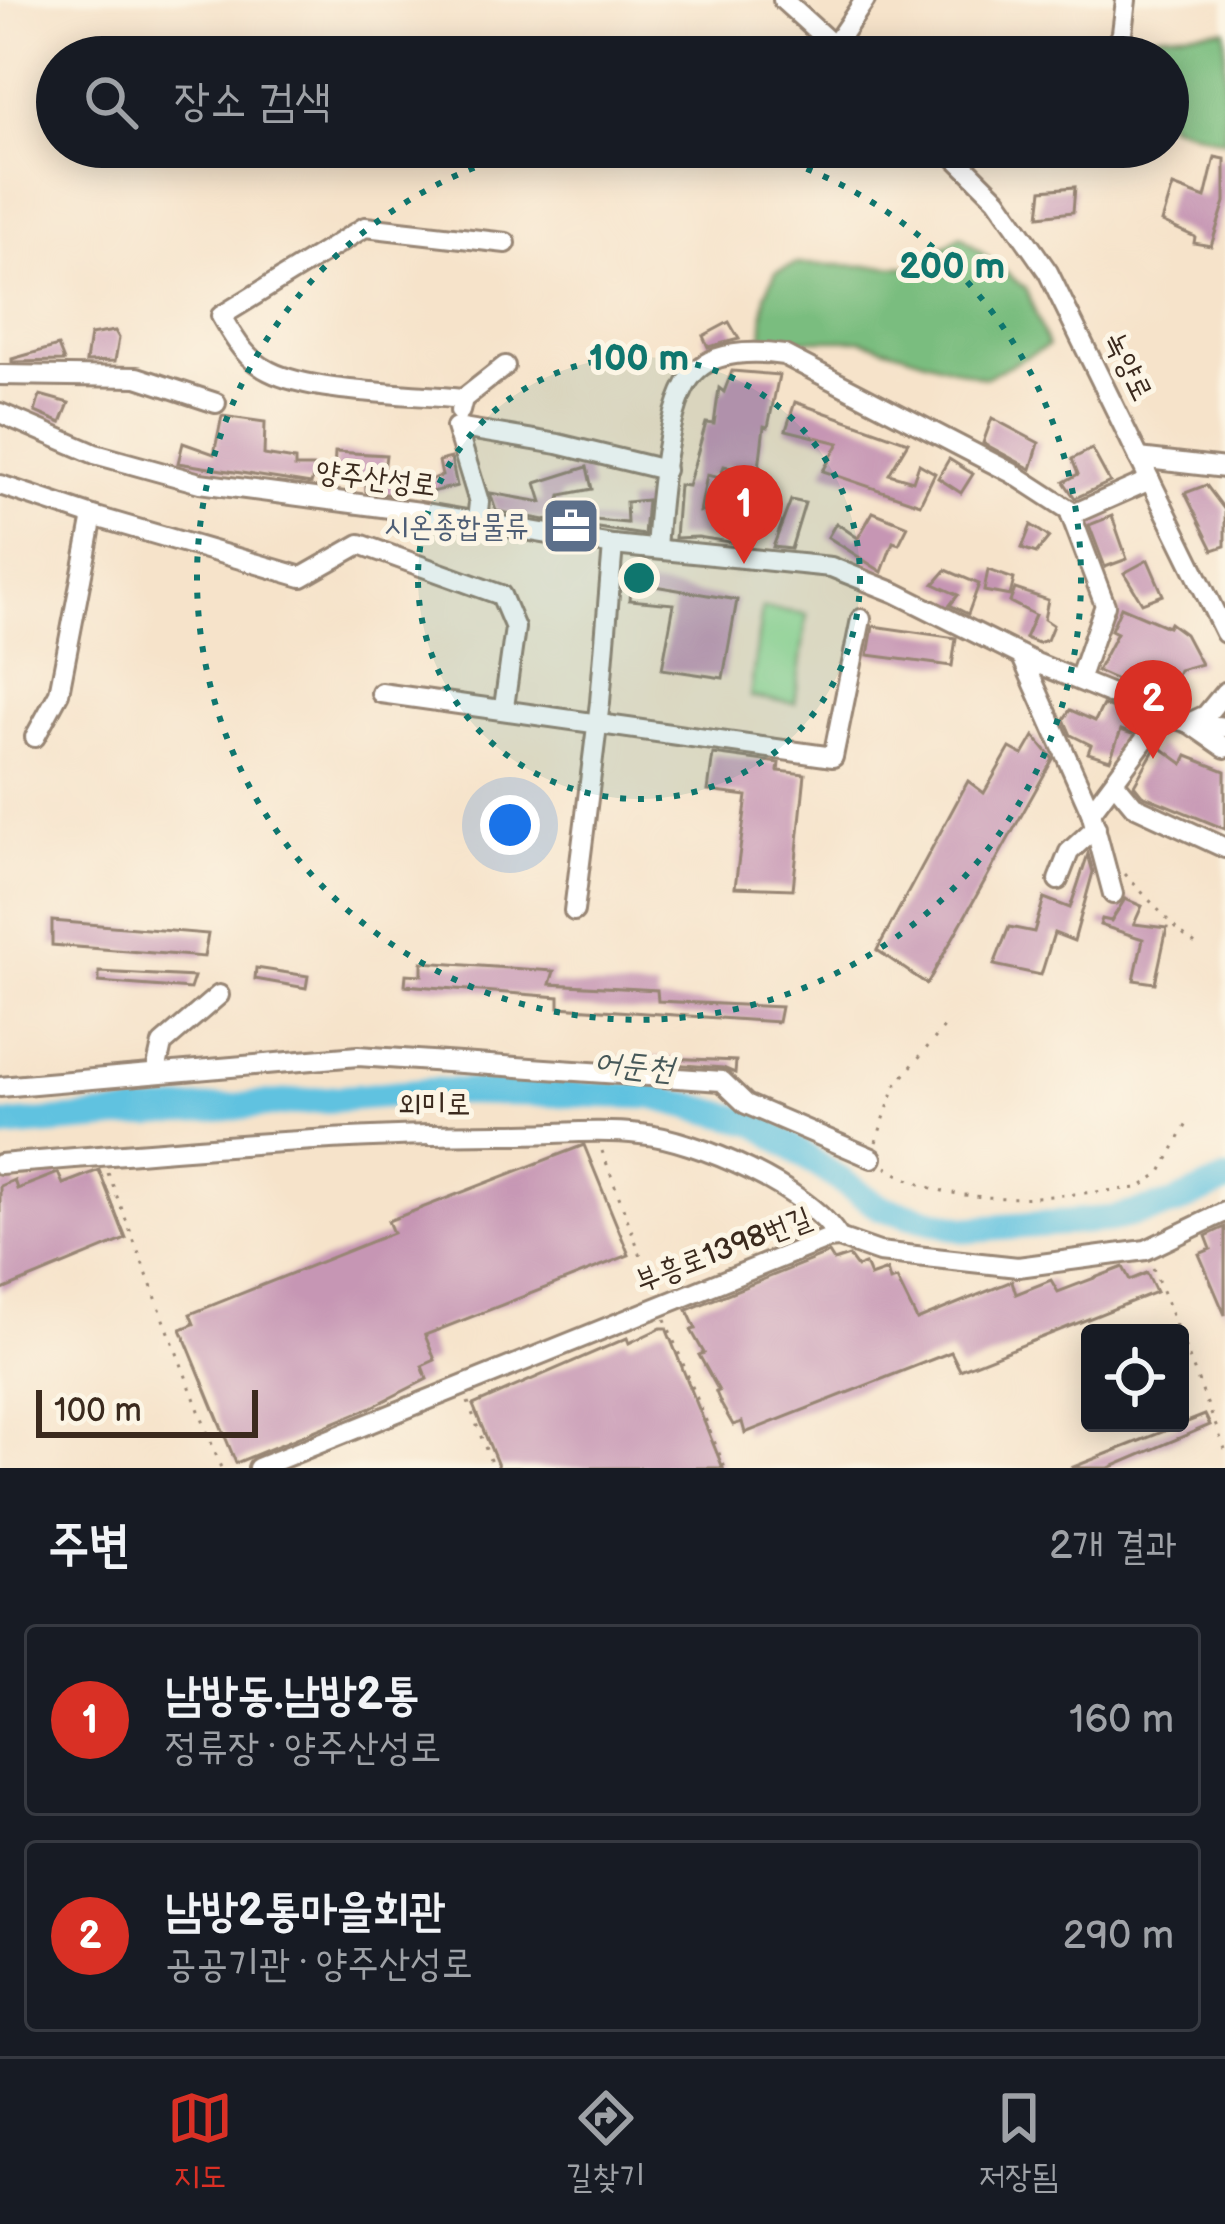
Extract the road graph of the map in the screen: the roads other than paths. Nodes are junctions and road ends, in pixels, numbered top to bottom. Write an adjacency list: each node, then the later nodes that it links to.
1 (783, 0): 4 (street)
2 (865, 0): 5 (street)
3 (1126, 0): 6 (street)
4 (822, 36)
5 (848, 36)
6 (1118, 36)
7 (966, 168): 15 (street, 녹양로)
8 (506, 243): 11 (street)
9 (505, 366): 11 (street)
10 (0, 375): 12 (street)
11 (463, 399): 14 (street)
12 (216, 404)
13 (0, 413): 22 (street, 양주산성로)
14 (456, 427): 17 (street); 22 (street)
15 (1139, 458): 16 (street); 18 (street, 녹양로)
16 (1225, 468)
17 (664, 470): 20 (street); 24 (street)
18 (1150, 480): 20 (street); 26 (street, 녹양로)
19 (0, 484): 21 (street)
20 (1071, 515): 28 (street)
21 (93, 516): 31 (street); 36 (street)
22 (477, 521): 23 (street, 양주산성로)
23 (613, 545): 24 (street, 양주산성로); 33 (street)
24 (656, 549): 27 (street, 양주산성로)
25 (861, 619): 33 (street)
26 (1225, 633)
27 (1022, 657): 28 (street, 양주산성로); 39 (street)
28 (1079, 680): 32 (street, 양주산성로)
29 (1225, 692): 34 (street)
30 (381, 693): 31 (street)
31 (504, 707): 33 (street)
32 (1163, 715): 34 (street, 양주산성로); 38 (street)
33 (597, 720): 43 (street)
34 (1189, 723): 35 (street, 양주산성로); 37 (street)
35 (1225, 727)
36 (35, 737)
37 (1225, 748)
38 (1114, 783): 39 (street); 40 (street)
39 (1094, 820): 41 (street); 42 (street)
40 (1225, 848)
41 (1058, 880)
42 (1114, 894)
43 (574, 911)
44 (219, 995): 45 (street)
45 (156, 1071): 46 (street); 47 (street)
46 (0, 1087)
47 (872, 1158)
48 (0, 1164): 50 (street, 외미로)
49 (1225, 1212): 50 (street, 부흥로1398번길)
50 (839, 1238): 51 (street, 부흥로1398번길)
51 (258, 1468)

